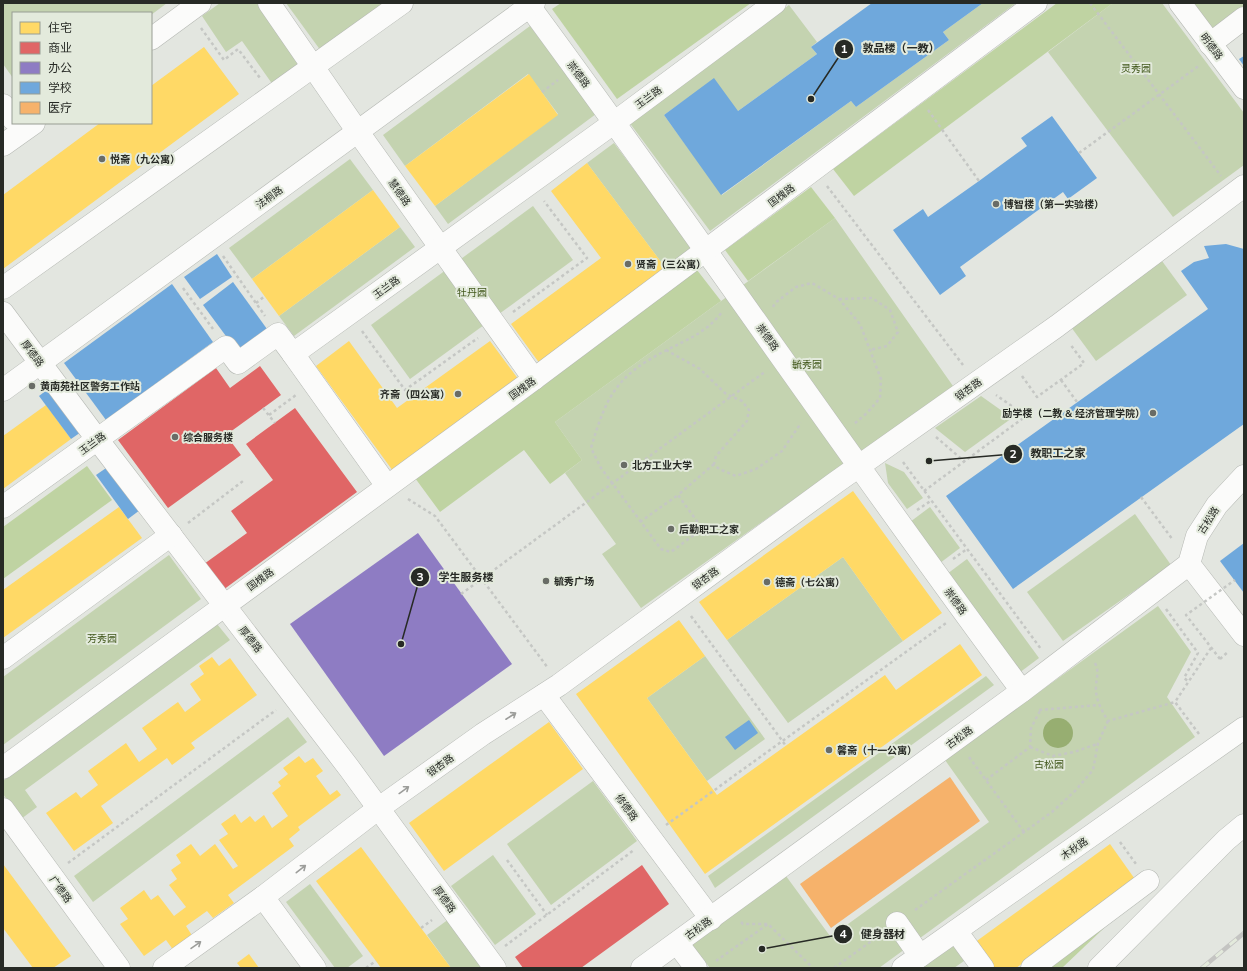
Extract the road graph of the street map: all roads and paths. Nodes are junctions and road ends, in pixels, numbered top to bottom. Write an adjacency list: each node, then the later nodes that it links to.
1 (269, 3): 12 (street, 慧德路)
2 (402, 3): 12 (street)
3 (775, 3): 19 (street, 玉兰路)
4 (1036, 3): 14 (street, 国槐路)
5 (1090, 3): 16 (path)
6 (1180, 3): 11 (street, 明德路)
7 (530, 4): 19 (street, 崇德路); 21 (street, 法桐路)
8 (195, 7): 10 (street); 15 (path)
9 (1244, 18): 11 (street)
10 (152, 38)
11 (1213, 48): 13 (street, 明德路); 16 (path)
12 (312, 66): 15 (street); 21 (street, 慧德路)
13 (1244, 88)
14 (915, 94): 24 (street, 国槐路); 25 (path)
15 (272, 95): 31 (street)
16 (1159, 95): 23 (path); 27 (path)
17 (3, 105): 18 (street)
18 (12, 114)
19 (615, 122): 26 (street, 玉兰路); 30 (street, 崇德路)
20 (21, 124): 22 (street)
21 (358, 132): 28 (street, 法桐路); 29 (street, 慧德路)
22 (3, 145)
23 (1079, 153)
24 (815, 169): 30 (street, 国槐路); 53 (path)
25 (979, 181)
26 (531, 182): 29 (street, 玉兰路); 39 (path)
27 (1239, 189): 53 (street, 银杏路)
28 (212, 239): 36 (path); 48 (street, 法桐路)
29 (440, 248): 38 (street, 玉兰路); 39 (street, 慧德路)
30 (706, 251): 33 (street, 崇德路); 50 (street, 国槐路)
31 (3, 288)
32 (183, 288): 43 (path)
33 (735, 291): 40 (street, 崇德路); 44 (path)
34 (265, 296): 36 (path)
35 (839, 299): 40 (path); 45 (path); 45 (path)
36 (256, 302): 41 (path)
37 (3, 313): 48 (street, 厚德路)
38 (349, 314): 39 (path); 46 (street, 玉兰路)
39 (495, 325): 50 (street, 慧德路)
40 (764, 332): 47 (street, 崇德路)
41 (278, 334): 43 (street); 46 (street)
42 (1069, 343): 51 (path)
43 (226, 347): 63 (street, 玉兰路)
44 (666, 350): 55 (path); 70 (path)
45 (870, 350): 62 (path)
46 (293, 354): 52 (street)
47 (784, 359): 55 (path); 59 (street, 崇德路)
48 (41, 363): 54 (street, 法桐路); 63 (street, 厚德路)
49 (1022, 376): 51 (path)
50 (534, 379): 71 (street, 国槐路)
51 (1061, 380): 56 (path)
52 (313, 383): 58 (path); 71 (street)
53 (977, 383): 61 (street, 银杏路); 65 (path)
54 (3, 390)
55 (731, 397): 66 (path); 70 (path)
56 (1077, 402)
57 (263, 408): 58 (path)
58 (269, 416): 60 (path)
59 (824, 417): 62 (street, 崇德路); 66 (path)
60 (274, 423)
61 (920, 424): 64 (street, 银杏路); 65 (path)
62 (837, 434): 67 (street, 崇德路)
63 (97, 439): 75 (street, 玉兰路); 77 (street, 厚德路)
64 (891, 445): 67 (street, 银杏路); 72 (path)
65 (965, 462): 72 (path)
66 (714, 464): 73 (path)
67 (860, 467): 82 (street, 银杏路); 85 (street, 崇德路)
68 (1244, 476): 78 (street, 古松路)
69 (243, 481): 77 (path)
70 (612, 484): 76 (path); 79 (path)
71 (387, 486): 79 (path); 84 (street, 国槐路)
72 (924, 491): 91 (path)
73 (678, 494): 76 (path); 76 (path)
74 (1141, 497): 78 (path)
75 (3, 507)
76 (640, 522)
77 (171, 535): 84 (street, 厚德路); 89 (street)
78 (1190, 564): 86 (street); 87 (street, 古松路)
79 (482, 579): 81 (path); 93 (path)
80 (1235, 580): 88 (path, bridge)
81 (461, 594)
82 (678, 598): 93 (street, 银杏路); 102 (path)
83 (1171, 603): 92 (path)
84 (224, 605): 95 (street, 厚德路); 107 (street, 国槐路)
85 (963, 611): 94 (street, 崇德路); 102 (path)
86 (1244, 634)
87 (1084, 644): 91 (street, 古松路); 97 (path)
88 (1211, 648): 90 (path, bridge); 92 (path)
89 (3, 658)
90 (1220, 659)
91 (1053, 666): 94 (street, 古松路)
92 (1189, 682): 96 (path)
93 (552, 690): 109 (street, 银杏路, one-way to 93); 114 (street, 修德路)
94 (1022, 691): 98 (path); 101 (street, 古松路)
95 (294, 696): 109 (street, 厚德路); 116 (path)
96 (1175, 702): 99 (path); 106 (path)
97 (1098, 705): 98 (path); 99 (path)
98 (1040, 711): 105 (path)
99 (1108, 721): 103 (path)
100 (1244, 728): 106 (street, 木秋路)
101 (956, 739): 108 (path); 120 (street, 古松路)
102 (782, 740): 104 (path); 114 (path)
103 (1098, 744): 105 (path); 113 (path)
104 (786, 746)
105 (1030, 748): 108 (path)
106 (1212, 752): 111 (street, 木秋路)
107 (3, 768)
108 (986, 780): 113 (path)
109 (379, 808): 118 (street, 银杏路, one-way to 109); 126 (street, 厚德路)
110 (3, 809): 116 (street, 广德路)
111 (1108, 825): 117 (path); 122 (street, 木秋路)
112 (1244, 825): 137 (street)
113 (1024, 832): 121 (path)
114 (650, 837): 119 (path); 120 (street, 修德路)
115 (507, 860): 119 (path)
116 (51, 876): 128 (street, 广德路)
117 (1148, 881): 136 (street)
118 (263, 897): 129 (street, 银杏路, one-way to 118); 130 (street)
119 (548, 915): 126 (path)
120 (711, 919): 123 (street, 古松路)
121 (897, 923): 125 (street); 134 (path)
122 (956, 931): 125 (street, 木秋路); 135 (street)
123 (677, 943): 127 (street); 132 (street, 古松路)
124 (376, 961): 131 (path)
125 (912, 962)
126 (492, 963)
127 (705, 965): 133 (path)
128 (119, 968)
129 (164, 968)
130 (315, 968)
131 (366, 968)
132 (642, 968)
133 (813, 968)
134 (834, 968)
135 (983, 968)
136 (1032, 968)
137 (1098, 968)

